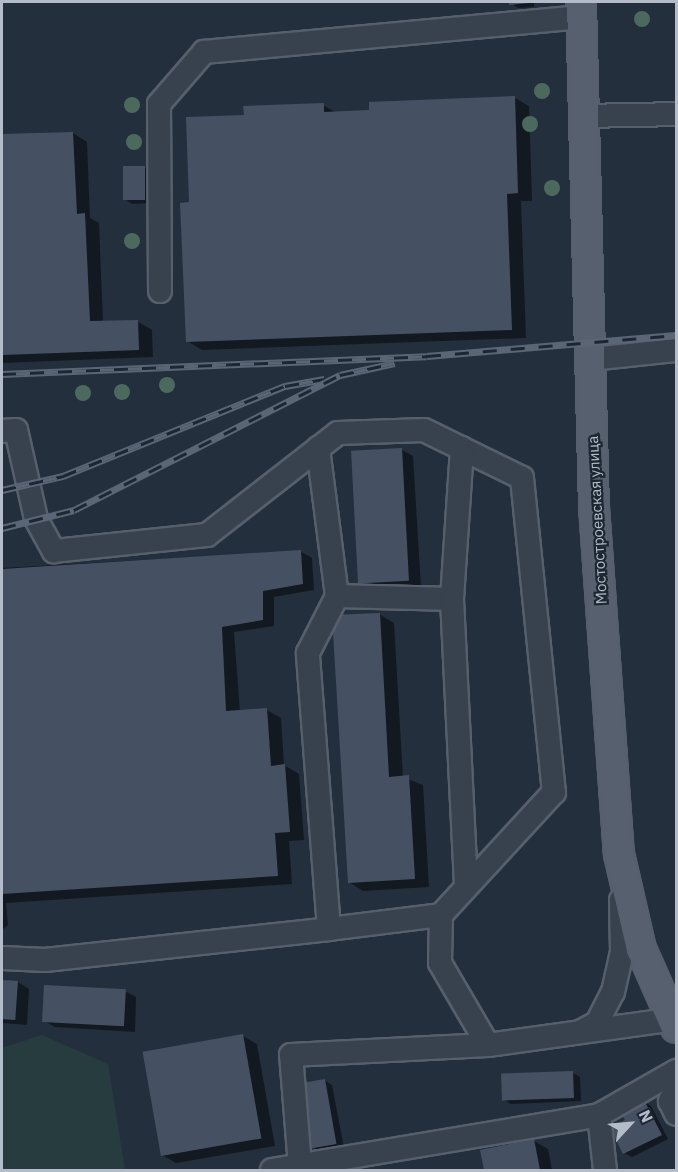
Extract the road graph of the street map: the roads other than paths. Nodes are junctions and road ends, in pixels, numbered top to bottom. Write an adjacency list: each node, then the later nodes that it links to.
1 (581, 9): 3 (main road, Мостостроевская улица); 4 (lane)
2 (676, 114): 3 (lane)
3 (584, 116): 6 (main road, Мостостроевская улица)
4 (160, 291)
5 (676, 350): 6 (lane)
6 (592, 359): 12 (main road, Мостостроевская улица)
7 (2, 431): 8 (lane)
8 (318, 448): 9 (lane); 10 (lane)
9 (462, 448): 11 (lane); 13 (lane)
10 (338, 596): 11 (lane); 15 (lane)
11 (452, 599): 13 (lane)
12 (619, 854): 17 (main road, Мостостроевская улица); 18 (lane)
13 (466, 886): 14 (lane)
14 (441, 915): 15 (lane); 19 (lane)
15 (329, 929): 16 (lane)
16 (2, 958)
17 (675, 1022): 18 (lane)
18 (580, 1033): 19 (lane)
19 (488, 1045): 24 (lane)
20 (676, 1071): 23 (lane)
21 (676, 1090): 22 (lane)
22 (676, 1114)
23 (599, 1115): 24 (lane); 26 (lane)
24 (307, 1167): 25 (lane)
25 (272, 1170)
26 (605, 1170)

